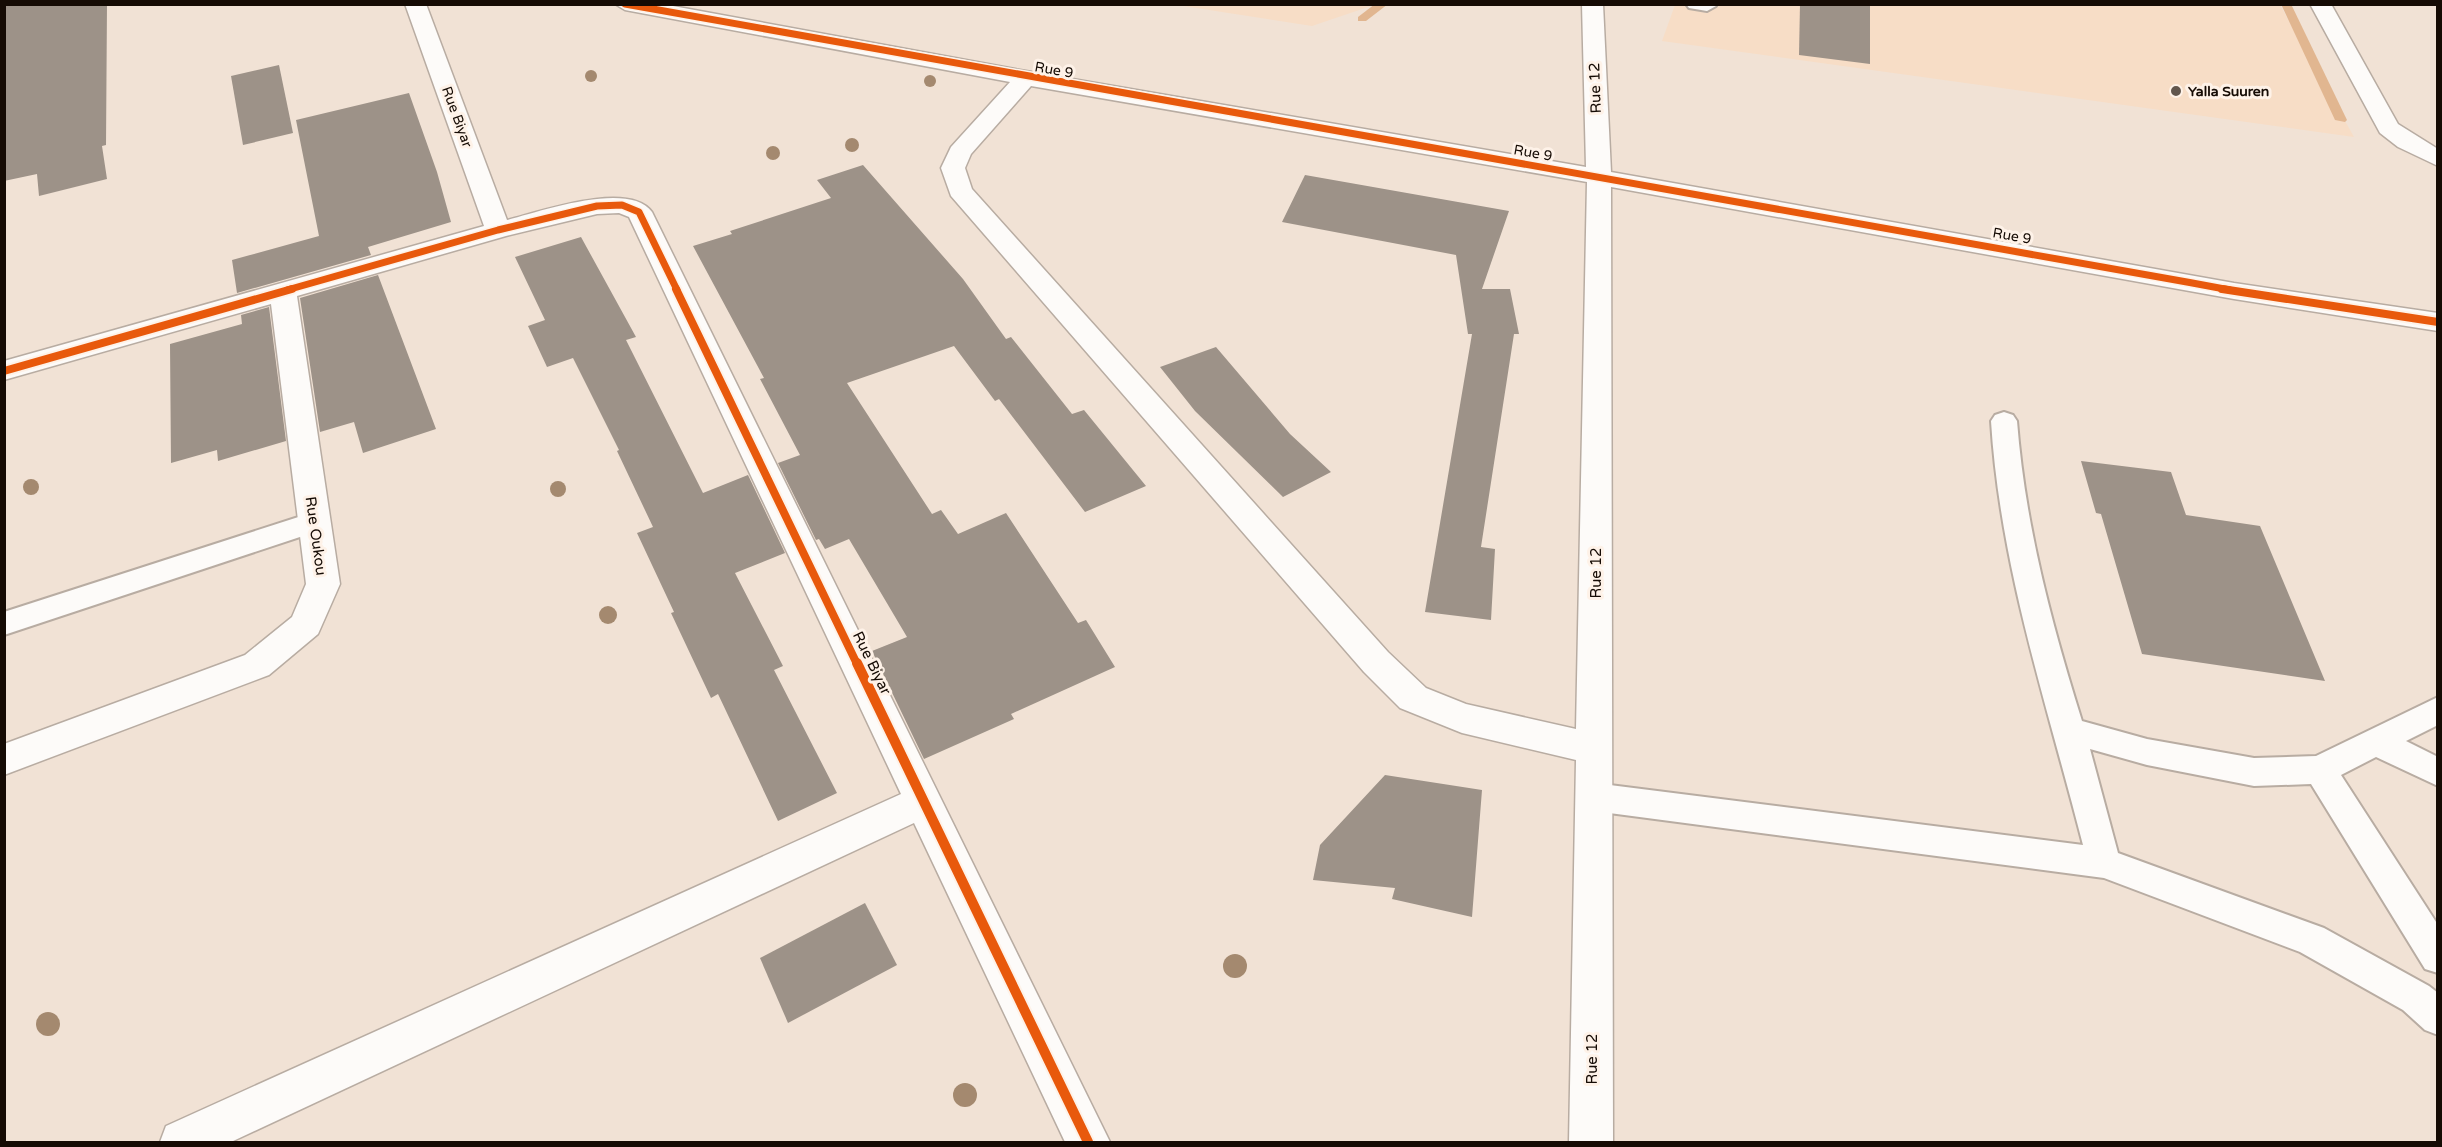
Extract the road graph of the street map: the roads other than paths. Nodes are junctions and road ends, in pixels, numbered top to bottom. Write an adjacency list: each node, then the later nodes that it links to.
1 (415, 4): 8 (street, Rue Biyar)
2 (1592, 4): 7 (street, Rue 12)
3 (2320, 4): 6 (street)
4 (639, 6): 5 (street, Rue 9)
5 (1026, 78): 7 (street, Rue 9); 18 (street)
6 (2438, 159)
7 (1599, 178): 10 (street, Rue 9); 18 (street, Rue 12)
8 (498, 230): 9 (street); 23 (street, Rue Biyar)
9 (283, 291): 11 (street); 13 (street, Rue Oukou)
10 (2438, 322)
11 (4, 371)
12 (2004, 422): 16 (lane)
13 (314, 522): 14 (lane); 19 (street, Rue Oukou)
14 (4, 624)
15 (2438, 710): 17 (lane)
16 (2069, 730): 20 (lane); 24 (lane)
17 (2375, 741): 20 (lane); 21 (lane)
18 (1594, 749): 22 (street, Rue 12)
19 (4, 760)
20 (2320, 770): 25 (lane)
21 (2438, 773)
22 (1593, 797): 24 (lane); 29 (street, Rue 12)
23 (922, 802): 27 (street); 28 (street, Rue Biyar)
24 (2104, 863): 26 (lane)
25 (2432, 941)
26 (2438, 1017)
27 (182, 1143)
28 (1088, 1143)
29 (1591, 1143)

